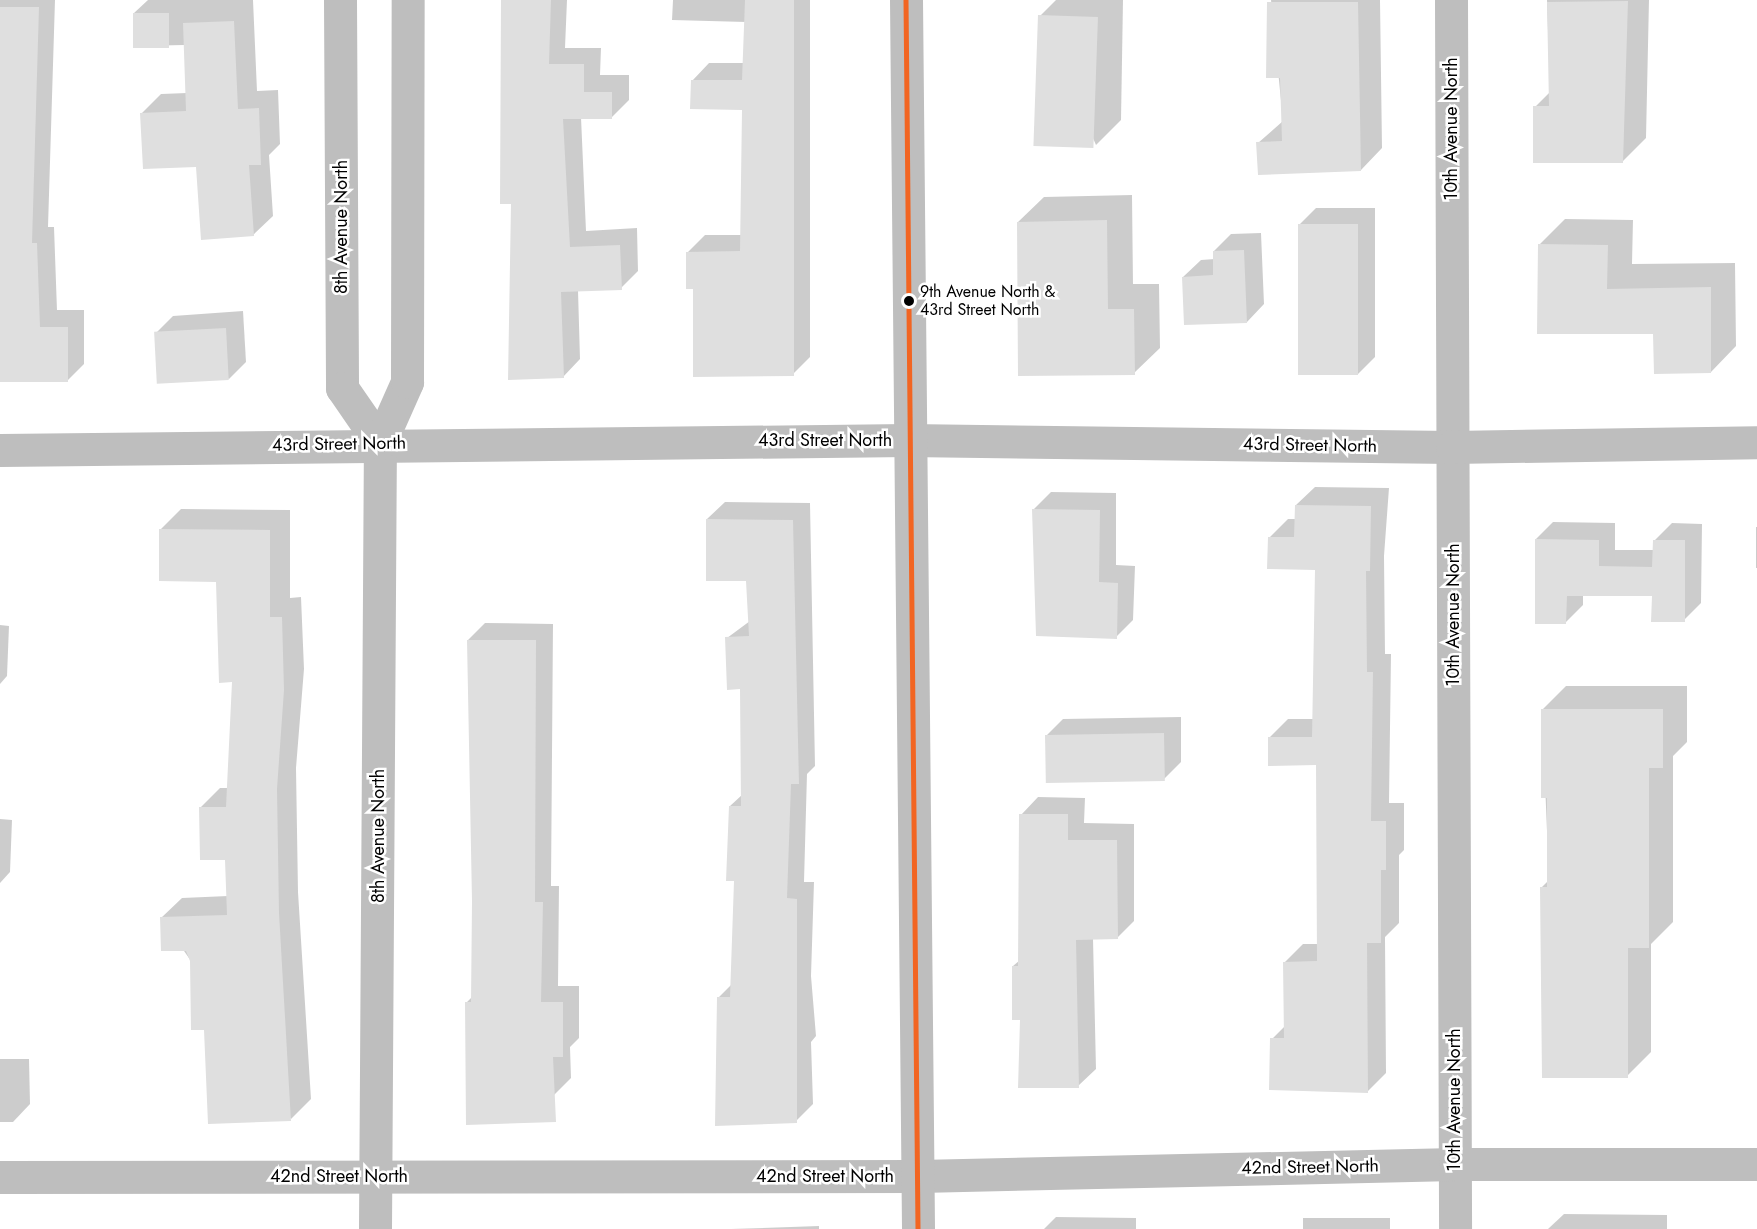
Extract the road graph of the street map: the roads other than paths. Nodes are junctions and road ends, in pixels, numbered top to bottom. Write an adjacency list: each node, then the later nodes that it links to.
1 (340, 0): 7 (street, 8th Avenue North)
2 (408, 0): 7 (street, 8th Avenue North)
3 (906, 0): 5 (street)
4 (1451, 0): 8 (street, 10th Avenue North)
5 (908, 440): 7 (street, 43rd Street North); 8 (street, 43rd Street North); 13 (street)
6 (1757, 442): 8 (street, 43rd Street North)
7 (380, 443): 9 (street, 43rd Street North); 12 (street, 8th Avenue North)
8 (1452, 447): 10 (street, 10th Avenue North)
9 (0, 450)
10 (1455, 1164): 11 (street, 42nd Street North); 13 (street, 42nd Street North); 17 (street, 10th Avenue North)
11 (1757, 1164)
12 (375, 1176): 13 (street, 42nd Street North); 14 (street, 42nd Street North); 15 (street, 8th Avenue North)
13 (919, 1176): 16 (street)
14 (0, 1177)
15 (375, 1229)
16 (918, 1229)
17 (1455, 1229)

